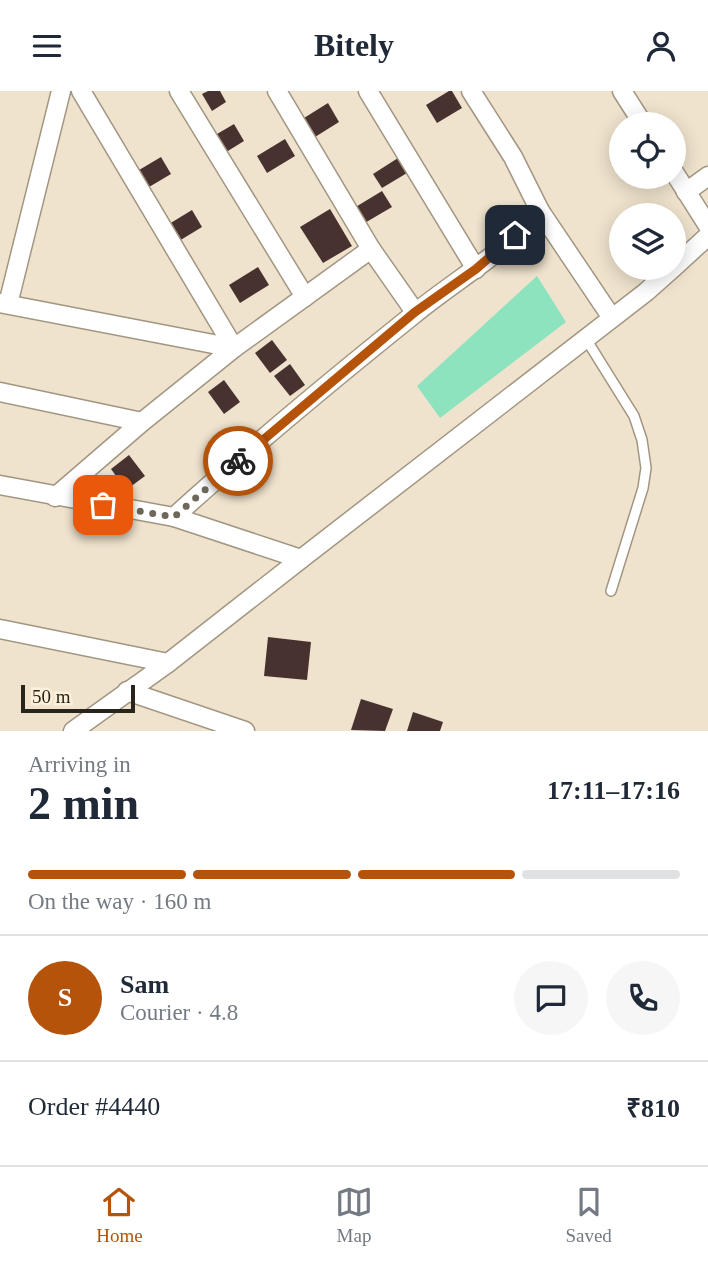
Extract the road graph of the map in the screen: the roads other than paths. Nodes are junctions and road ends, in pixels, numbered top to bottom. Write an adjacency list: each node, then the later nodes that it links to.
1 (61, 91): 20 (street)
2 (82, 91): 24 (street)
3 (179, 91): 19 (street)
4 (277, 91): 15 (street)
5 (368, 91): 17 (street)
6 (471, 91): 12 (street)
7 (622, 91): 8 (street)
8 (635, 112)
9 (708, 176): 11 (street)
10 (684, 189): 11 (street)
11 (686, 192): 13 (street)
12 (540, 211): 17 (street); 22 (street)
13 (708, 226)
14 (708, 236): 16 (street)
15 (371, 249): 19 (street); 21 (street)
16 (686, 255)
17 (476, 269): 21 (street)
18 (657, 280): 22 (street)
19 (305, 297): 24 (street)
20 (4, 304): 24 (street)
21 (415, 312): 29 (street)
22 (612, 318): 23 (street)
23 (586, 339): 30 (street); 31 (lane)
24 (234, 348): 26 (street)
25 (0, 392): 26 (street)
26 (142, 422): 28 (street)
27 (0, 485): 28 (street)
28 (55, 496): 29 (street)
29 (174, 517): 30 (street)
30 (301, 559): 33 (street)
31 (611, 591)
32 (0, 629): 33 (street)
33 (168, 663): 34 (street)
34 (127, 691): 35 (street); 36 (street)
35 (73, 731)
36 (245, 731)

